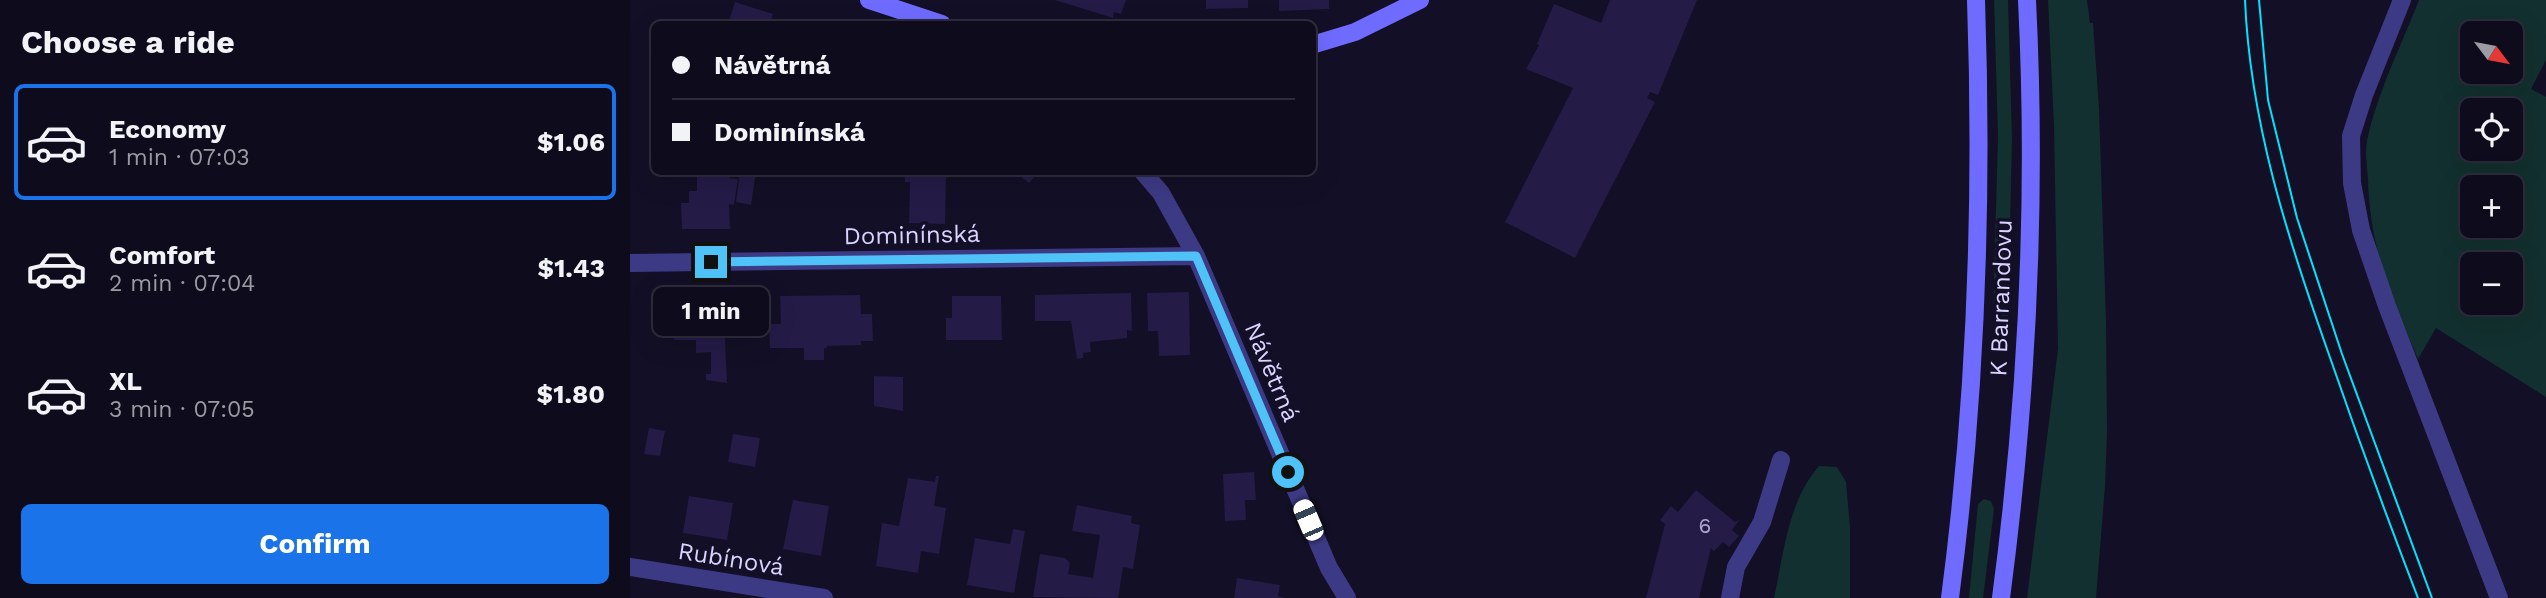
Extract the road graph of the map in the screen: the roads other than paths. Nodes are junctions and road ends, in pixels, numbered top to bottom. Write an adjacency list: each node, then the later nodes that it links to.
1 (869, 0): 6 (main road)
2 (1420, 0): 7 (main road)
3 (1976, 0): 16 (main road, K Barrandovu)
4 (2027, 0): 17 (main road, K Barrandovu)
5 (2402, 0): 18 (street)
6 (933, 21)
7 (1316, 45)
8 (1146, 175): 9 (street, Návětrná)
9 (1196, 256): 10 (street, Dominínská); 14 (street, Návětrná)
10 (630, 263)
11 (1781, 460): 15 (street)
12 (630, 568): 13 (street, Rubínová)
13 (824, 598)
14 (1347, 598)
15 (1730, 598)
16 (1950, 598)
17 (2001, 598)
18 (2499, 598)

